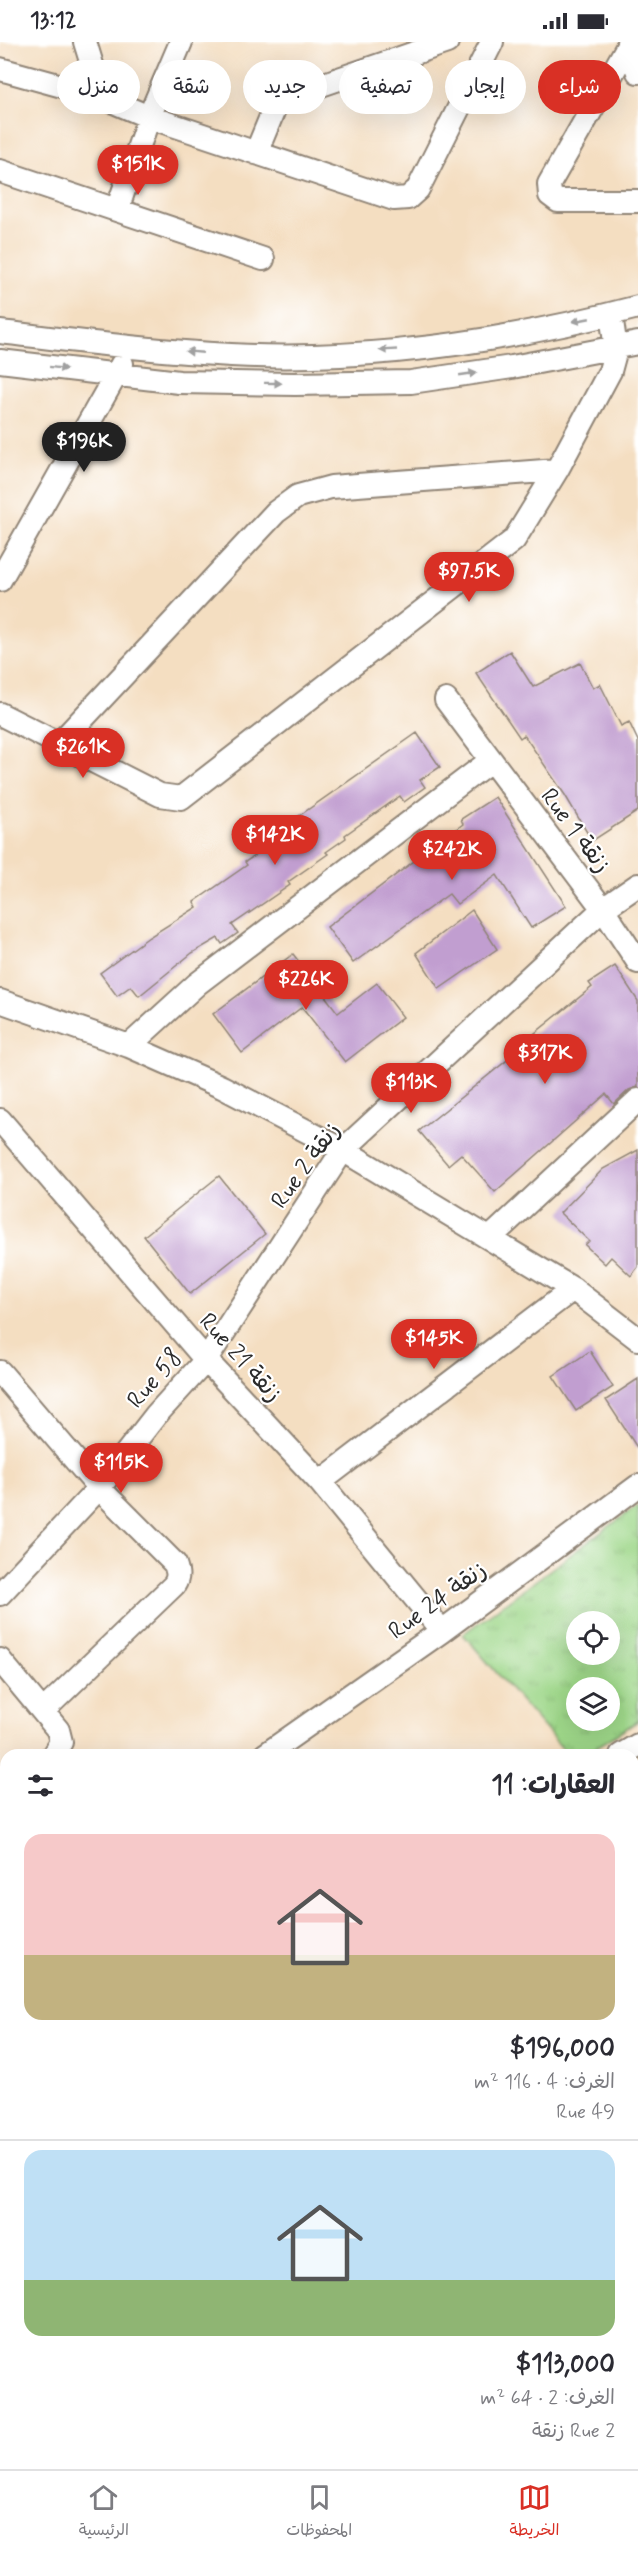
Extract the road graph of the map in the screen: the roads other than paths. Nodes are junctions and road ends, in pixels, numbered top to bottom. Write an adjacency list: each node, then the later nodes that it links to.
1 (85, 42): 6 (street)
2 (181, 42): 11 (street)
3 (447, 42): 12 (street)
4 (492, 42): 12 (street)
5 (629, 43): 8 (street); 14 (street)
6 (91, 60)
7 (0, 69): 9 (street)
8 (638, 72)
9 (57, 85)
10 (140, 113): 11 (street)
11 (149, 117): 12 (street); 15 (street)
12 (255, 153)
13 (0, 171): 15 (street)
14 (638, 201)
15 (117, 210): 16 (street)
16 (263, 259)
17 (638, 307): 18 (street)
18 (611, 314): 20 (street, one-way to 20); 21 (street)
19 (0, 332): 20 (street)
20 (131, 346): 23 (street)
21 (627, 346): 23 (street, one-way to 21); 24 (street)
22 (0, 361): 23 (street, one-way to 23)
23 (117, 375): 25 (street)
24 (557, 470): 28 (street); 28 (street)
25 (0, 580)
26 (446, 700): 29 (street, Rue 1 زنقة)
27 (0, 714): 28 (street)
28 (59, 744)
29 (490, 761): 31 (street, Rue 1 زنقة); 34 (street)
30 (638, 885): 31 (street, Rue 2 زنقة)
31 (603, 909): 32 (street, Rue 1 زنقة); 37 (street, Rue 2 زنقة)
32 (638, 962)
33 (0, 1001): 34 (street)
34 (129, 1046): 37 (street)
35 (638, 1100): 38 (street)
36 (0, 1120): 41 (street, Rue 21 زنقة)
37 (343, 1150): 38 (street); 41 (street, Rue 2 زنقة)
38 (490, 1238): 39 (street)
39 (573, 1290): 40 (street); 43 (street)
40 (638, 1339)
41 (206, 1360): 43 (street, Rue 21 زنقة); 45 (street, Rue 58)
42 (2, 1378): 45 (street)
43 (320, 1482): 47 (street, Rue 21 زنقة)
44 (638, 1486): 47 (street, Rue 24 زنقة)
45 (99, 1488): 46 (street, Rue 58); 49 (street)
46 (0, 1593)
47 (442, 1631): 51 (street, Rue 24 زنقة)
48 (0, 1660): 49 (street)
49 (43, 1712): 50 (street)
50 (58, 1749)
51 (274, 1749)

